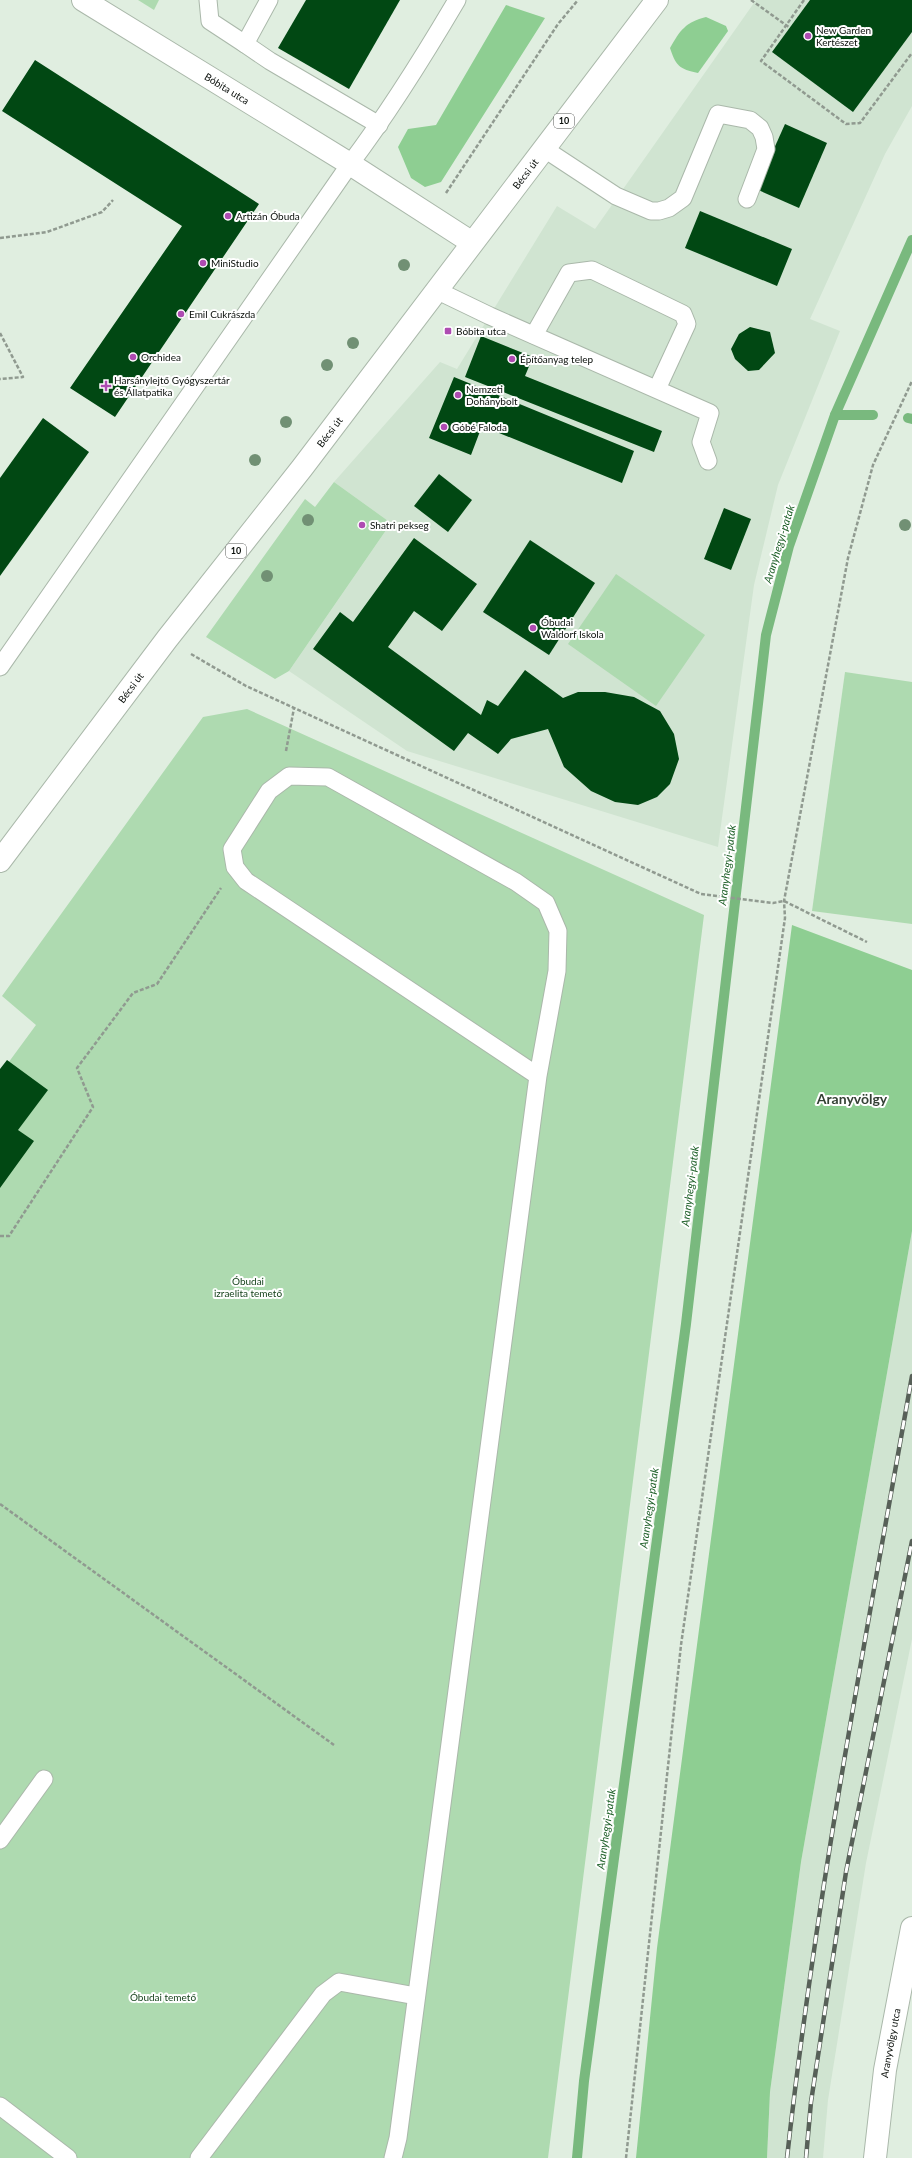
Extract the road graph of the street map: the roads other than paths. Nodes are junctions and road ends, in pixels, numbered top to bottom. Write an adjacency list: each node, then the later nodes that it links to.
1 (84, 0): 9 (main road, Bóbita utca)
2 (208, 0): 6 (lane)
3 (269, 0): 6 (lane)
4 (457, 0): 7 (lane)
5 (656, 0): 8 (main road, Bécsi út / 10)
6 (245, 44): 7 (lane)
7 (380, 125): 9 (lane)
8 (543, 148): 10 (lane); 11 (main road, Bécsi út / 10)
9 (350, 164): 11 (main road, Bóbita utca); 16 (lane)
10 (747, 199)
11 (471, 242): 12 (main road, Bécsi út / 10)
12 (436, 290): 13 (lane); 17 (main road, Bécsi út / 10)
13 (534, 335): 14 (lane); 14 (lane)
14 (657, 389): 15 (lane)
15 (708, 461)
16 (0, 667)
17 (0, 861)
18 (538, 1076): 18 (lane); 22 (lane)
19 (44, 1779): 20 (lane)
20 (0, 1840)
21 (912, 1928): 27 (main road, Aranyvölgy utca)
22 (416, 1996): 25 (lane); 26 (lane)
23 (0, 2106): 24 (lane)
24 (68, 2158)
25 (199, 2158)
26 (393, 2158)
27 (875, 2158)

